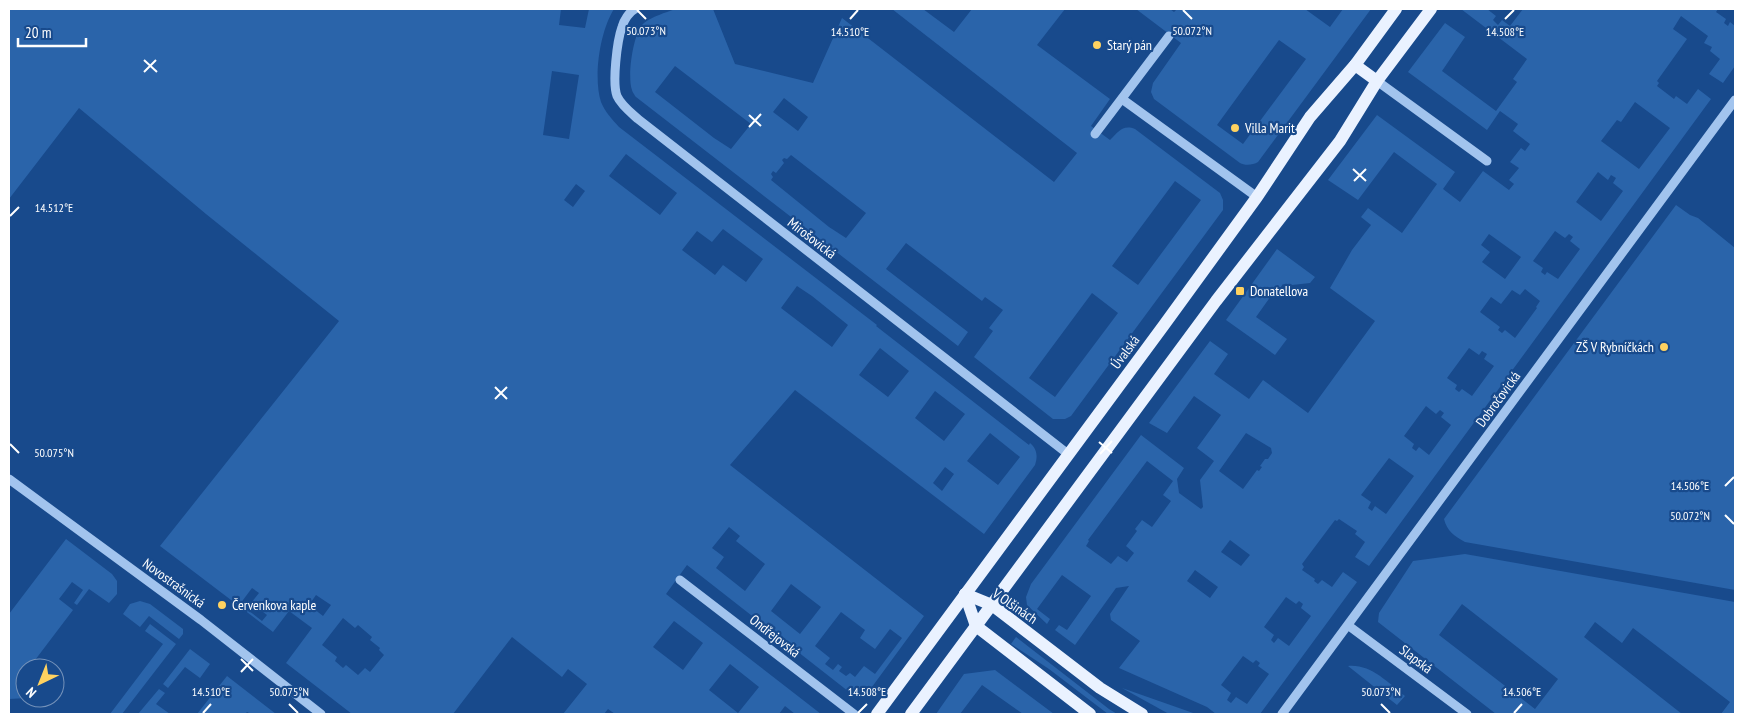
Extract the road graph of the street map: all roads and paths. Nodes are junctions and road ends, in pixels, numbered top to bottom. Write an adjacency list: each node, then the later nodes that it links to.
1 (635, 9): 12 (street, Mirošovická)
2 (1396, 9): 5 (main road, Úvalská)
3 (1431, 9): 6 (main road)
4 (1168, 36): 7 (street)
5 (1355, 65): 6 (main road); 11 (main road, Úvalská)
6 (1378, 81): 10 (street); 16 (main road)
7 (1122, 99): 9 (street); 11 (street)
8 (1735, 100): 18 (street, Dobročovická)
9 (1095, 134)
10 (1486, 161)
11 (1256, 197): 12 (main road, Úvalská)
12 (1068, 454): 15 (main road, Úvalská)
13 (9, 479): 19 (street, Novostrašnická)
14 (680, 580): 20 (street, Ondřejovská)
15 (965, 594): 16 (main road, V Olšinách); 17 (main road); 21 (main road, Úvalská)
16 (992, 605): 17 (main road); 24 (main road, V Olšinách)
17 (976, 626): 22 (main road); 23 (main road)
18 (1349, 626): 25 (street, Dobročovická); 26 (street, Slapská)
19 (321, 714)
20 (854, 714)
21 (877, 714)
22 (911, 714)
23 (1090, 714)
24 (1142, 714)
25 (1282, 714)
26 (1467, 714)

